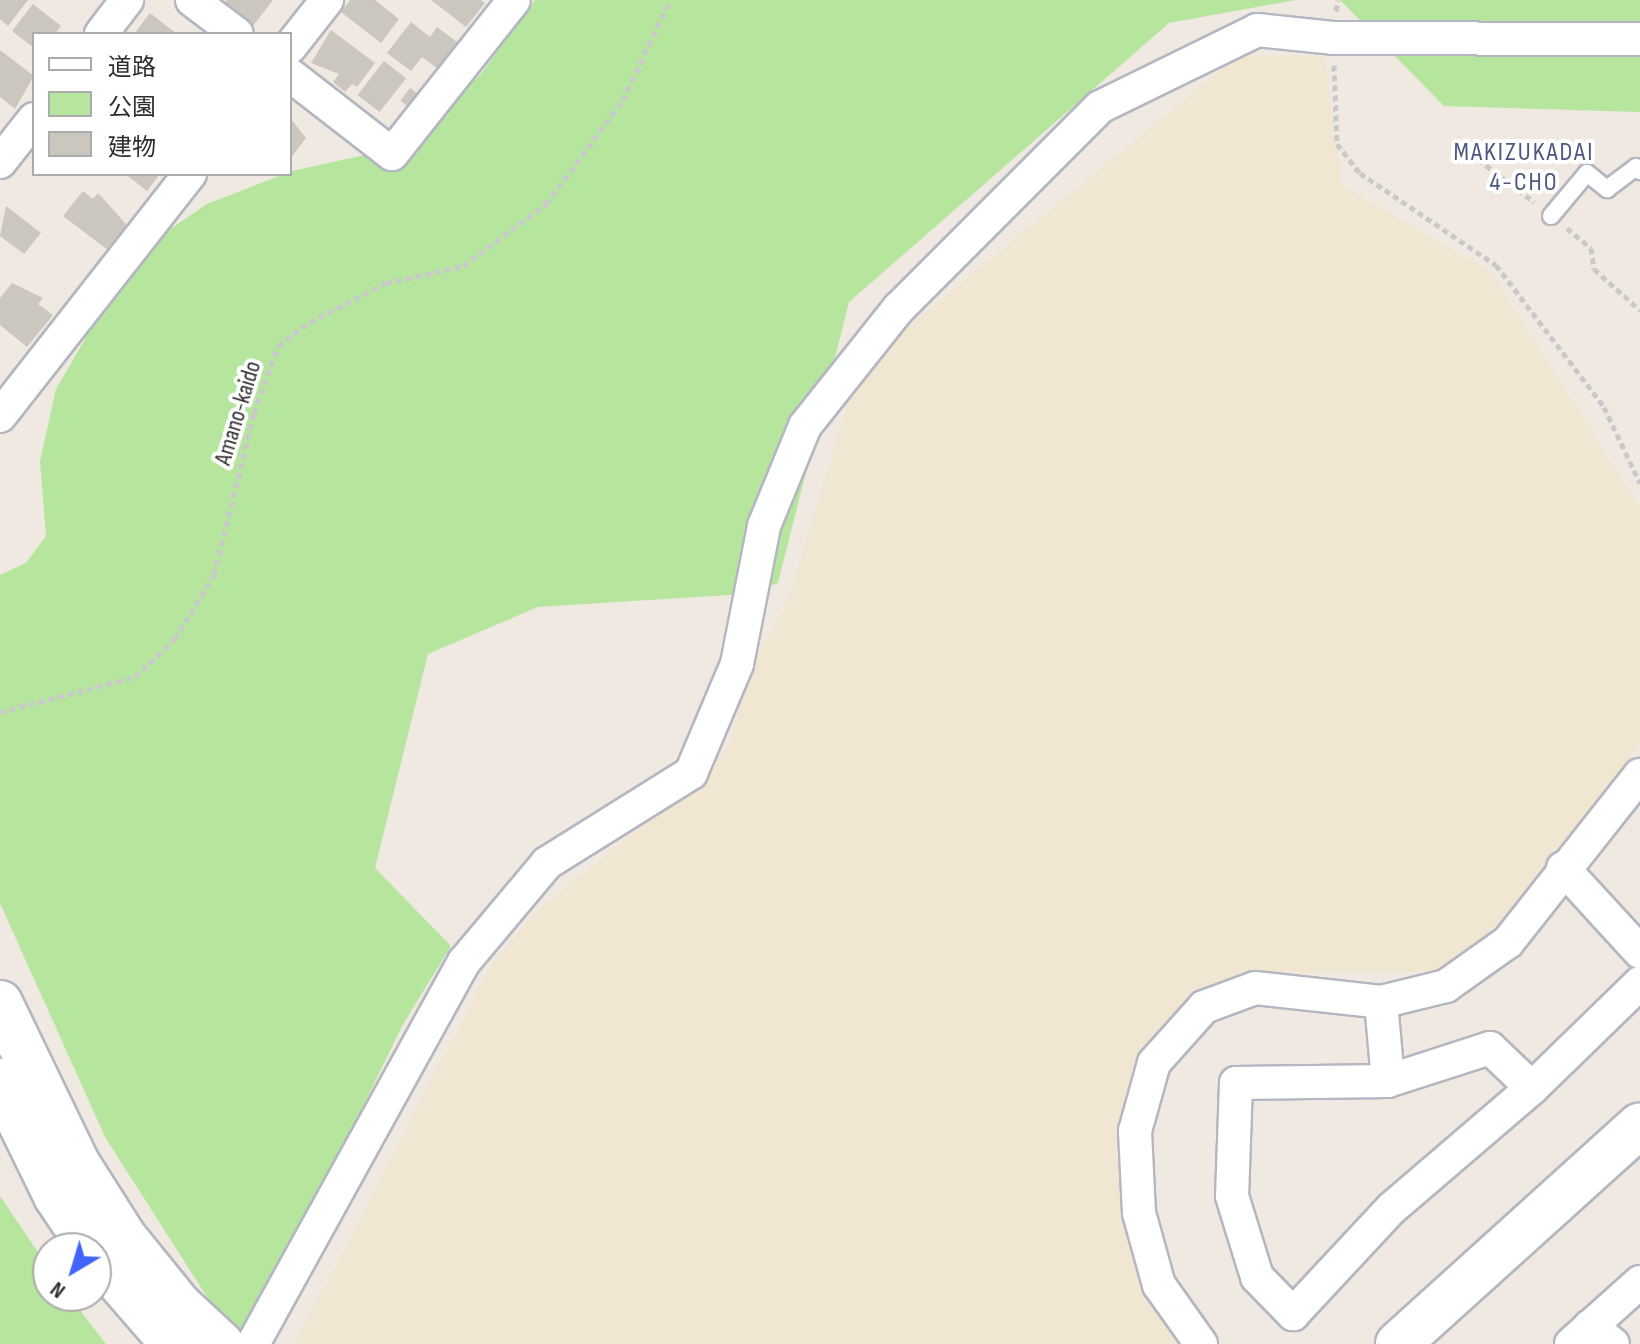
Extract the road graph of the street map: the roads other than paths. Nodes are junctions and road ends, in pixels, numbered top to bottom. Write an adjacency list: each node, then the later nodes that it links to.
1 (127, 0): 5 (street)
2 (192, 0): 6 (street)
3 (327, 0): 8 (street)
4 (514, 0): 9 (street)
5 (103, 32)
6 (234, 32)
7 (1640, 39): 32 (street)
8 (292, 44)
9 (292, 77)
10 (32, 122): 11 (street)
11 (0, 162)
12 (1640, 171): 14 (lane)
13 (188, 176): 15 (street)
14 (1551, 216)
15 (0, 416)
16 (1640, 775): 17 (street)
17 (1563, 868): 18 (street); 20 (street)
18 (1640, 952)
19 (1640, 983): 24 (street)
20 (1381, 1002): 23 (street); 33 (street)
21 (0, 1003): 31 (street)
22 (0, 1081): 26 (street)
23 (1388, 1081): 24 (street); 24 (street)
24 (1532, 1088)
25 (1640, 1125): 34 (street)
26 (80, 1232)
27 (112, 1273): 30 (street)
28 (1640, 1282): 29 (street)
29 (1591, 1338)
30 (173, 1344)
31 (221, 1344)
32 (253, 1344)
33 (1201, 1344)
34 (1398, 1344)

